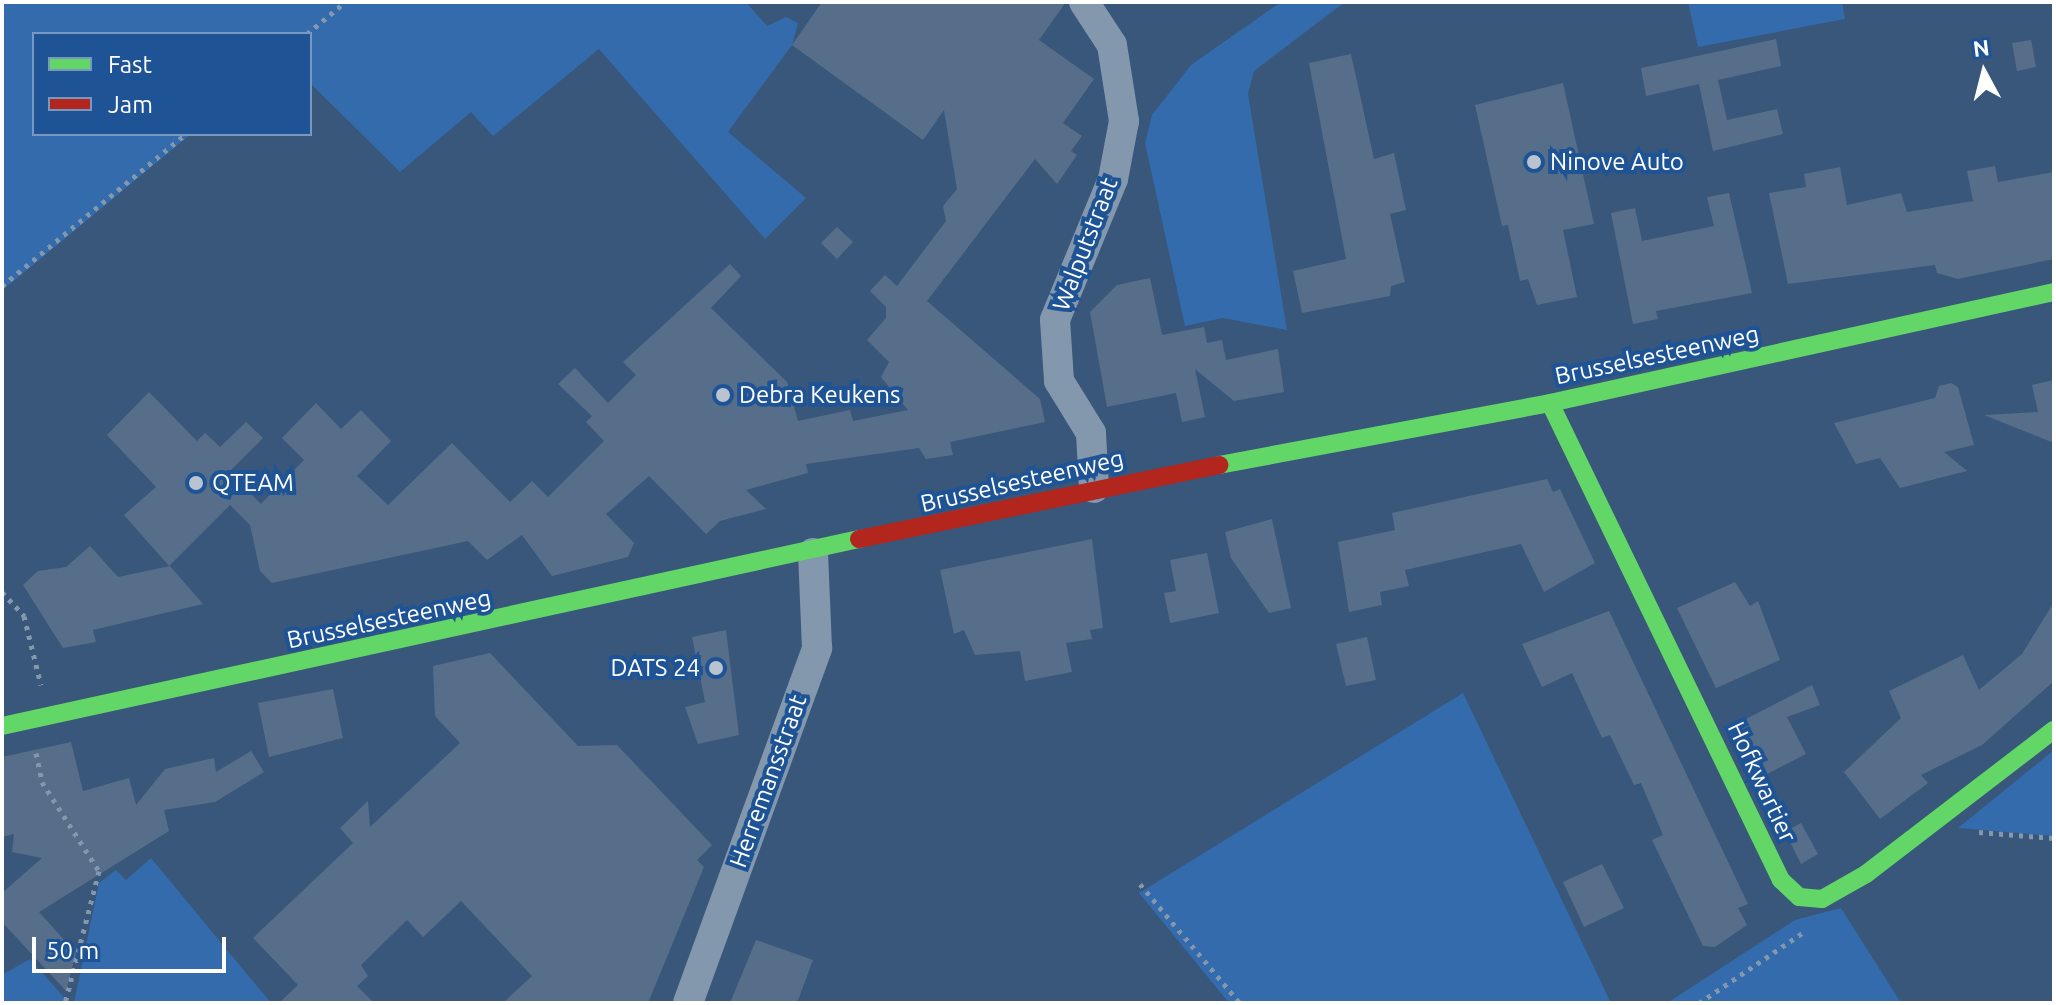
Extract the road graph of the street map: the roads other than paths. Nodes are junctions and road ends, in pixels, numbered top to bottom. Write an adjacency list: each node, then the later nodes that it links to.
1 (1084, 2): 4 (street, Walputstraat)
2 (2054, 292): 3 (main road, Brusselsesteenweg)
3 (1550, 403): 4 (main road, Brusselsesteenweg); 7 (main road, Hofkwartier)
4 (1094, 488): 5 (main road, Brusselsesteenweg)
5 (813, 553): 6 (main road, Brusselsesteenweg); 8 (street, Herremansstraat)
6 (2, 726)
7 (2054, 730)
8 (688, 1003)

